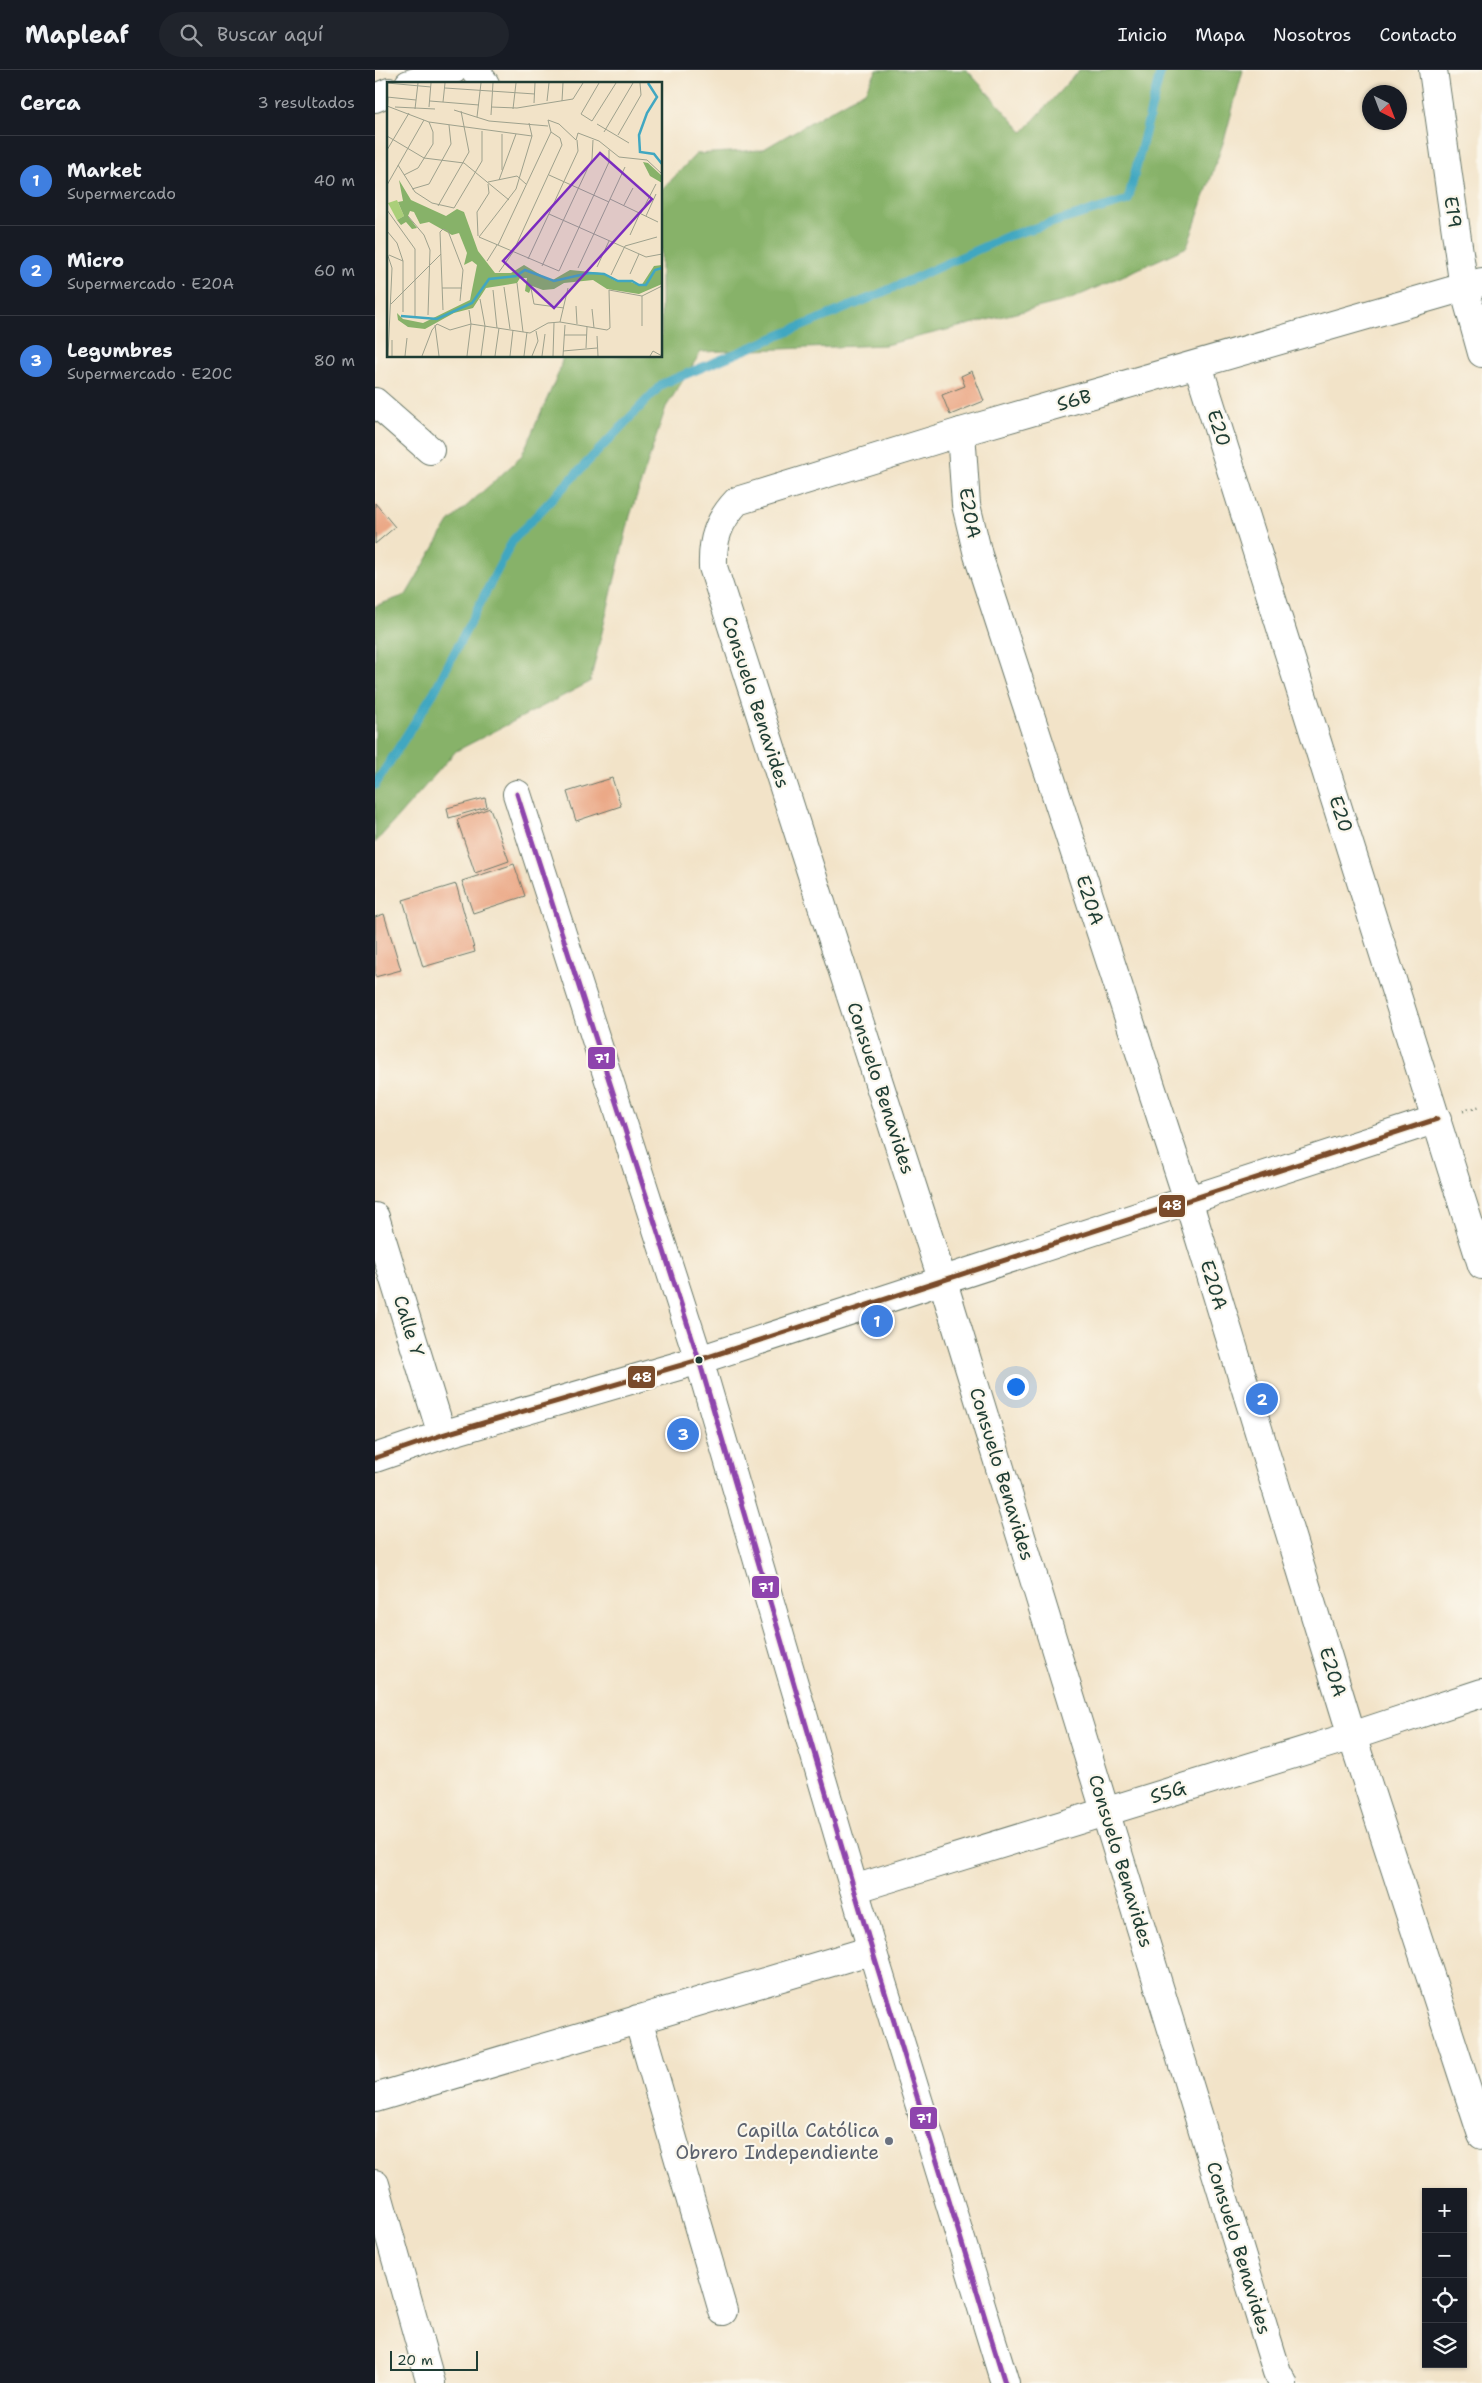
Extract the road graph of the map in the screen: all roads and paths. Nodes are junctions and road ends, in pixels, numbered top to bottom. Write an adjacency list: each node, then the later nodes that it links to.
1 (453, 70): 4 (street)
2 (475, 70): 5 (street)
3 (1433, 70): 8 (street, E19)
4 (415, 82)
5 (484, 82)
6 (387, 93): 7 (street)
7 (375, 98)
8 (1473, 285): 9 (street, E19); 10 (street, S6B)
9 (1482, 352)
10 (1198, 365): 12 (street, S6B); 16 (street, E20)
11 (375, 402): 13 (street)
12 (961, 432): 14 (street, S6B); 17 (street, E20A)
13 (429, 450)
14 (713, 567): 20 (street, Consuelo Benavides)
15 (517, 794): 21 (street)
16 (1437, 1119): 17 (street); 19 (street, E20)
17 (1188, 1200): 20 (street); 25 (street, E20A)
18 (375, 1218): 22 (street, Calle Y)
19 (1482, 1264)
20 (943, 1282): 21 (street); 26 (street, Consuelo Benavides)
21 (699, 1360): 22 (street); 27 (street)
22 (442, 1436): 23 (street)
23 (375, 1458)
24 (1482, 1693): 25 (street, S5G)
25 (1352, 1736): 26 (street, S5G); 31 (street, E20A)
26 (1106, 1810): 27 (street, S5G); 36 (street, Consuelo Benavides)
27 (854, 1889): 28 (street)
28 (871, 1950): 29 (street); 35 (street)
29 (638, 2020): 30 (street); 33 (street)
30 (375, 2098)
31 (1482, 2136)
32 (375, 2184): 34 (street)
33 (723, 2311)
34 (431, 2383)
35 (1005, 2383)
36 (1283, 2383)

